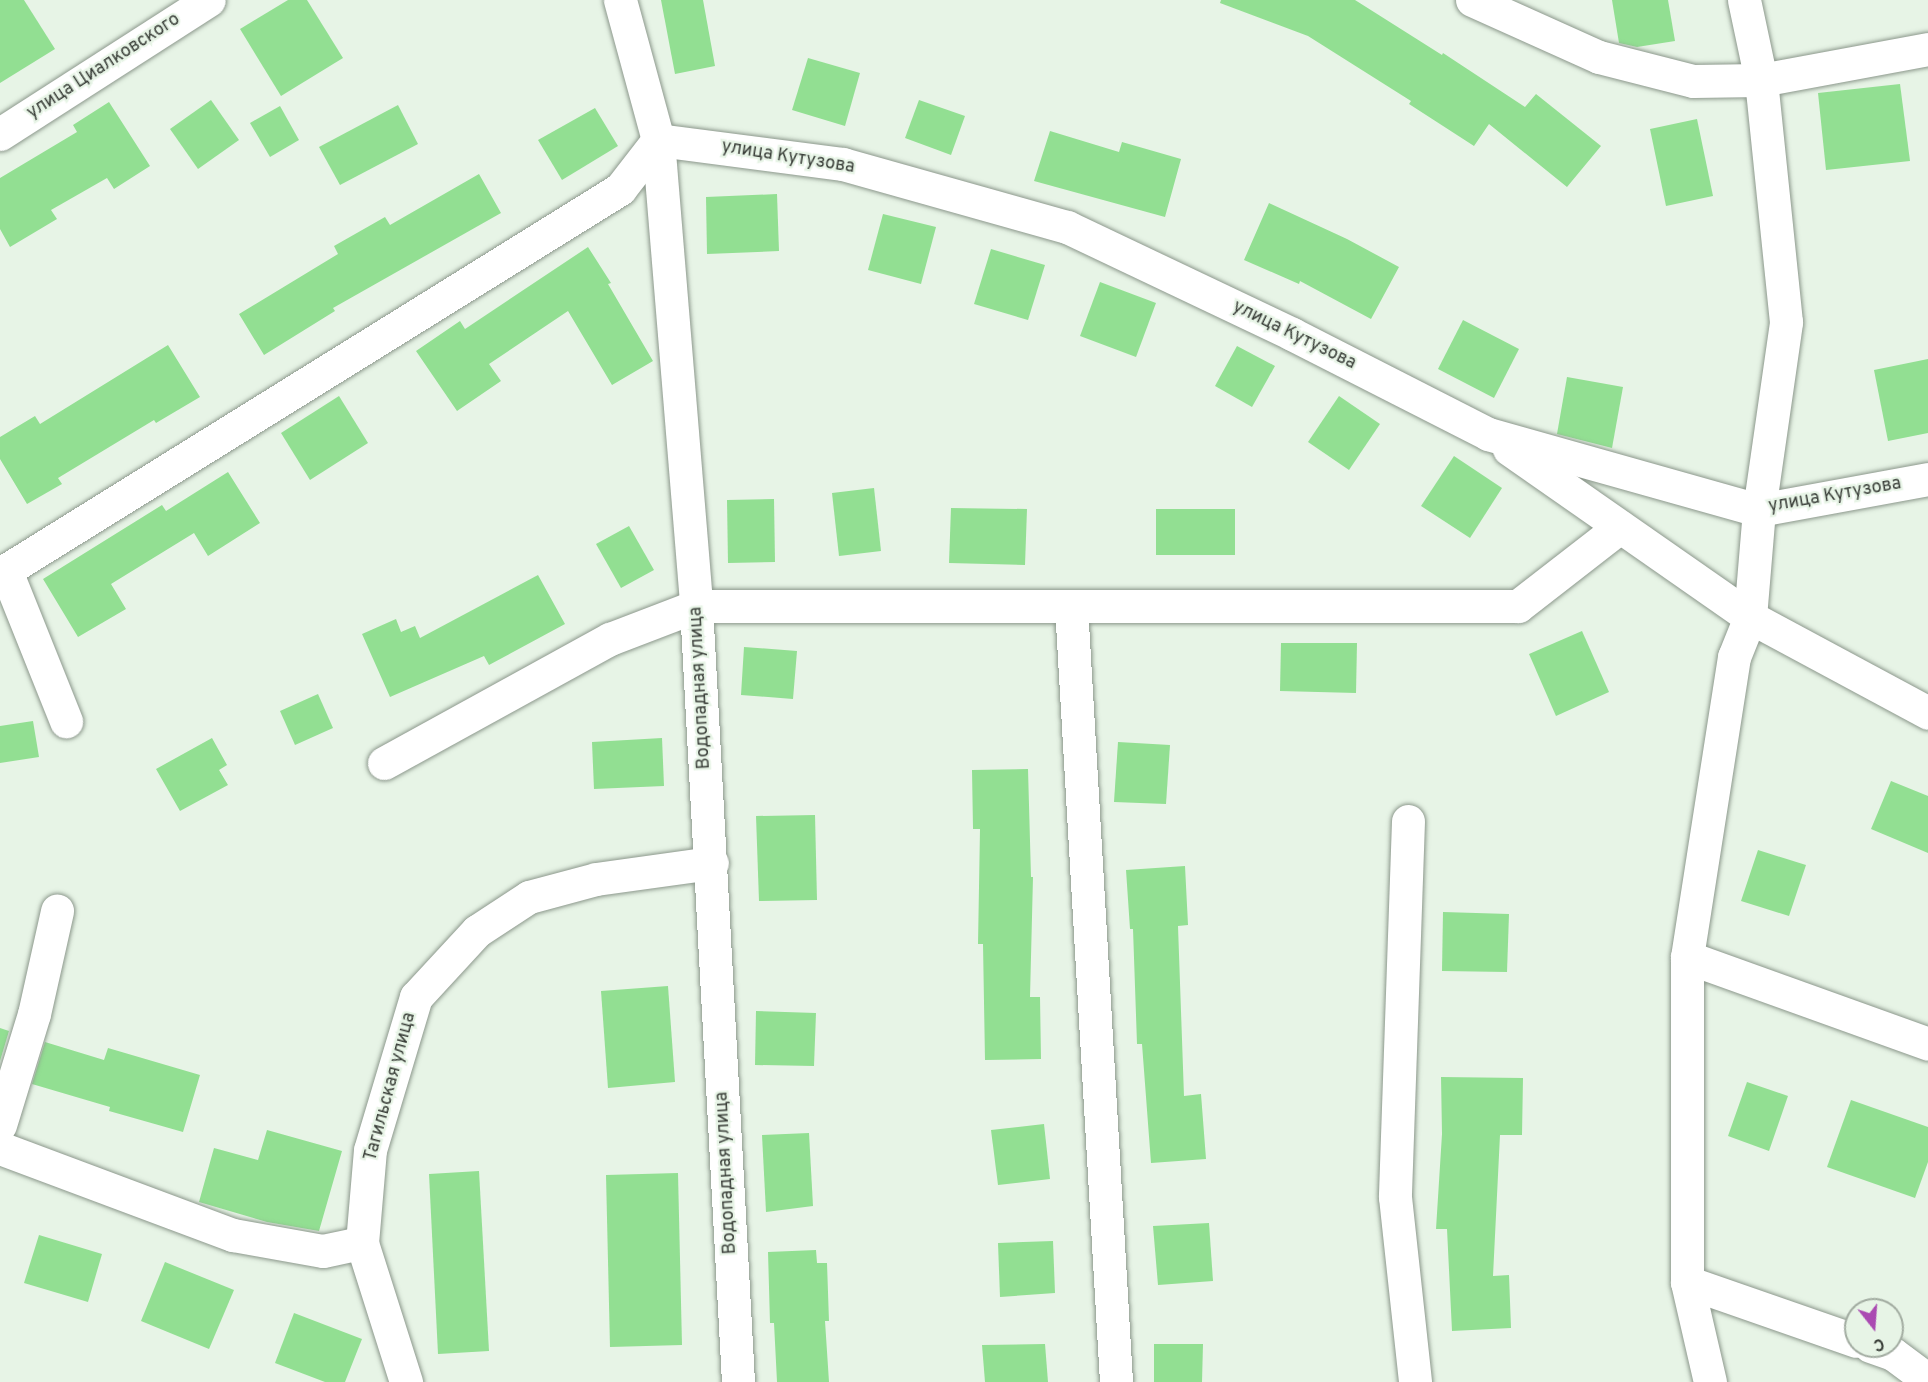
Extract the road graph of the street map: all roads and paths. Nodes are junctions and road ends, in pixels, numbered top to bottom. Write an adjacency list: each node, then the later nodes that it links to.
1 (209, 0): 7 (street, улица Циалковского)
2 (620, 0): 8 (street, Водопадная улица)
3 (1472, 0): 6 (street)
4 (1744, 0): 6 (street)
5 (1928, 49): 6 (street)
6 (1761, 80): 11 (street)
7 (0, 134)
8 (658, 140): 9 (street, улица Кутузова); 13 (street); 14 (street, Водопадная улица)
9 (1488, 434): 11 (street, улица Кутузова); 12 (street)
10 (1928, 479): 11 (street, улица Кутузова)
11 (1759, 510): 16 (street)
12 (1620, 527): 15 (street); 16 (street)
13 (3, 572): 18 (street)
14 (696, 606): 15 (street); 19 (street); 21 (street, Водопадная улица)
15 (1071, 606): 34 (street)
16 (1750, 617): 17 (street); 23 (street)
17 (1928, 713)
18 (66, 722)
19 (384, 764)
20 (1408, 821): 35 (street)
21 (711, 863): 27 (street, Тагильская улица); 33 (street, Водопадная улица)
22 (57, 911): 25 (street)
23 (1687, 957): 24 (street); 28 (street)
24 (1928, 1044)
25 (0, 1125)
26 (0, 1148): 27 (street)
27 (362, 1243): 31 (street)
28 (1687, 1282): 29 (street); 36 (street)
29 (1844, 1337)
30 (1898, 1358): 32 (street)
31 (401, 1375)
32 (1928, 1380)
33 (738, 1382)
34 (1116, 1382)
35 (1415, 1382)
36 (1710, 1382)

